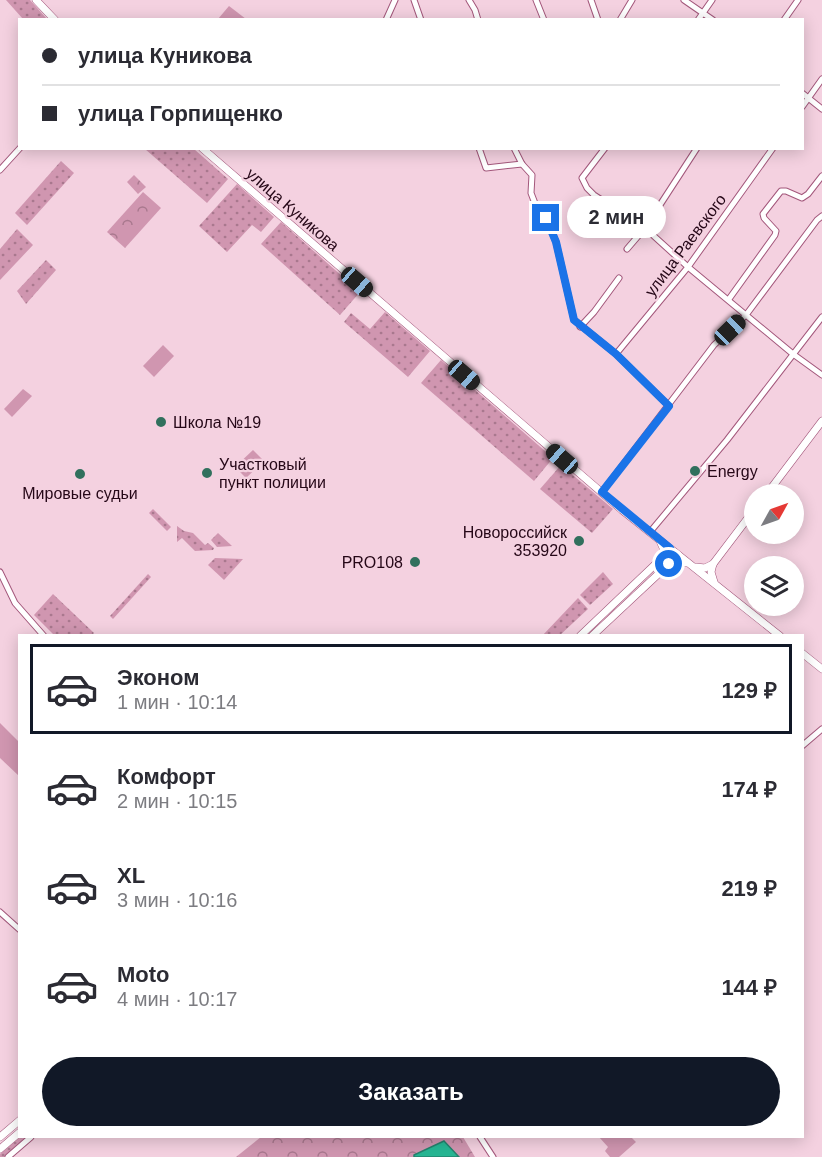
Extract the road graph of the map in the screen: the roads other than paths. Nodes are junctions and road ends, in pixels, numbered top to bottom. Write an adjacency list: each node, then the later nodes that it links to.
1 (36, 0): 12 (street)
2 (395, 0): 13 (street)
3 (414, 0): 14 (street)
4 (469, 0): 15 (street)
5 (536, 0): 16 (street)
6 (591, 0): 17 (street)
7 (632, 0): 18 (street)
8 (684, 0): 11 (street)
9 (712, 0): 11 (street)
10 (798, 0): 21 (street)
11 (703, 12): 19 (street); 20 (street)
12 (53, 18)
13 (387, 18)
14 (420, 18)
15 (477, 18)
16 (543, 18)
17 (597, 18)
18 (621, 18)
19 (699, 18)
20 (710, 18)
21 (785, 18)
22 (822, 79): 24 (street)
23 (804, 94): 24 (street)
24 (809, 98): 25 (street); 26 (street)
25 (804, 104)
26 (822, 109)
27 (18, 150): 37 (street)
28 (204, 150): 54 (street, улица Куникова)
29 (479, 150): 36 (street)
30 (515, 150): 36 (street)
31 (596, 150): 35 (street)
32 (604, 150): 35 (street)
33 (696, 150): 40 (street)
34 (772, 150): 42 (street, улица Раевского)
35 (601, 155): 40 (street)
36 (522, 164): 47 (street)
37 (0, 170)
38 (822, 176): 44 (street)
39 (822, 216): 45 (street)
40 (645, 228): 41 (street); 42 (street)
41 (627, 249)
42 (688, 267): 44 (street); 48 (street, улица Раевского)
43 (619, 278): 47 (street)
44 (729, 299): 45 (street)
45 (746, 315): 49 (street); 51 (street)
46 (822, 317): 49 (street)
47 (580, 327): 48 (street)
48 (616, 354): 51 (street)
49 (793, 354): 50 (street); 56 (street)
50 (822, 375)
51 (669, 406): 54 (street)
52 (822, 421): 53 (street)
53 (774, 484)
54 (602, 492): 56 (street, улица Куникова)
55 (744, 523): 62 (street)
56 (650, 532): 57 (street, улица Куникова)
57 (659, 539): 58 (street, улица Куникова); 59 (street)
58 (674, 552): 59 (street); 60 (street); 61 (street, улица Куникова)
59 (663, 557): 66 (street)
60 (669, 564): 61 (street); 67 (street)
61 (690, 564): 62 (street); 64 (street, улица Куникова)
62 (713, 564): 64 (street)
63 (0, 572): 65 (street)
64 (715, 584): 68 (street, улица Куникова)
65 (42, 634)
66 (582, 634)
67 (594, 634)
68 (778, 634)
69 (804, 657): 70 (street)
70 (822, 669)
71 (822, 729): 72 (street)
72 (804, 744)
73 (0, 912): 74 (street)
74 (18, 928)
75 (18, 1122): 77 (street)
76 (18, 1134): 80 (street)
77 (0, 1137)
78 (30, 1138): 81 (street)
79 (481, 1138): 82 (street)
80 (0, 1149)
81 (8, 1157)
82 (493, 1157)

